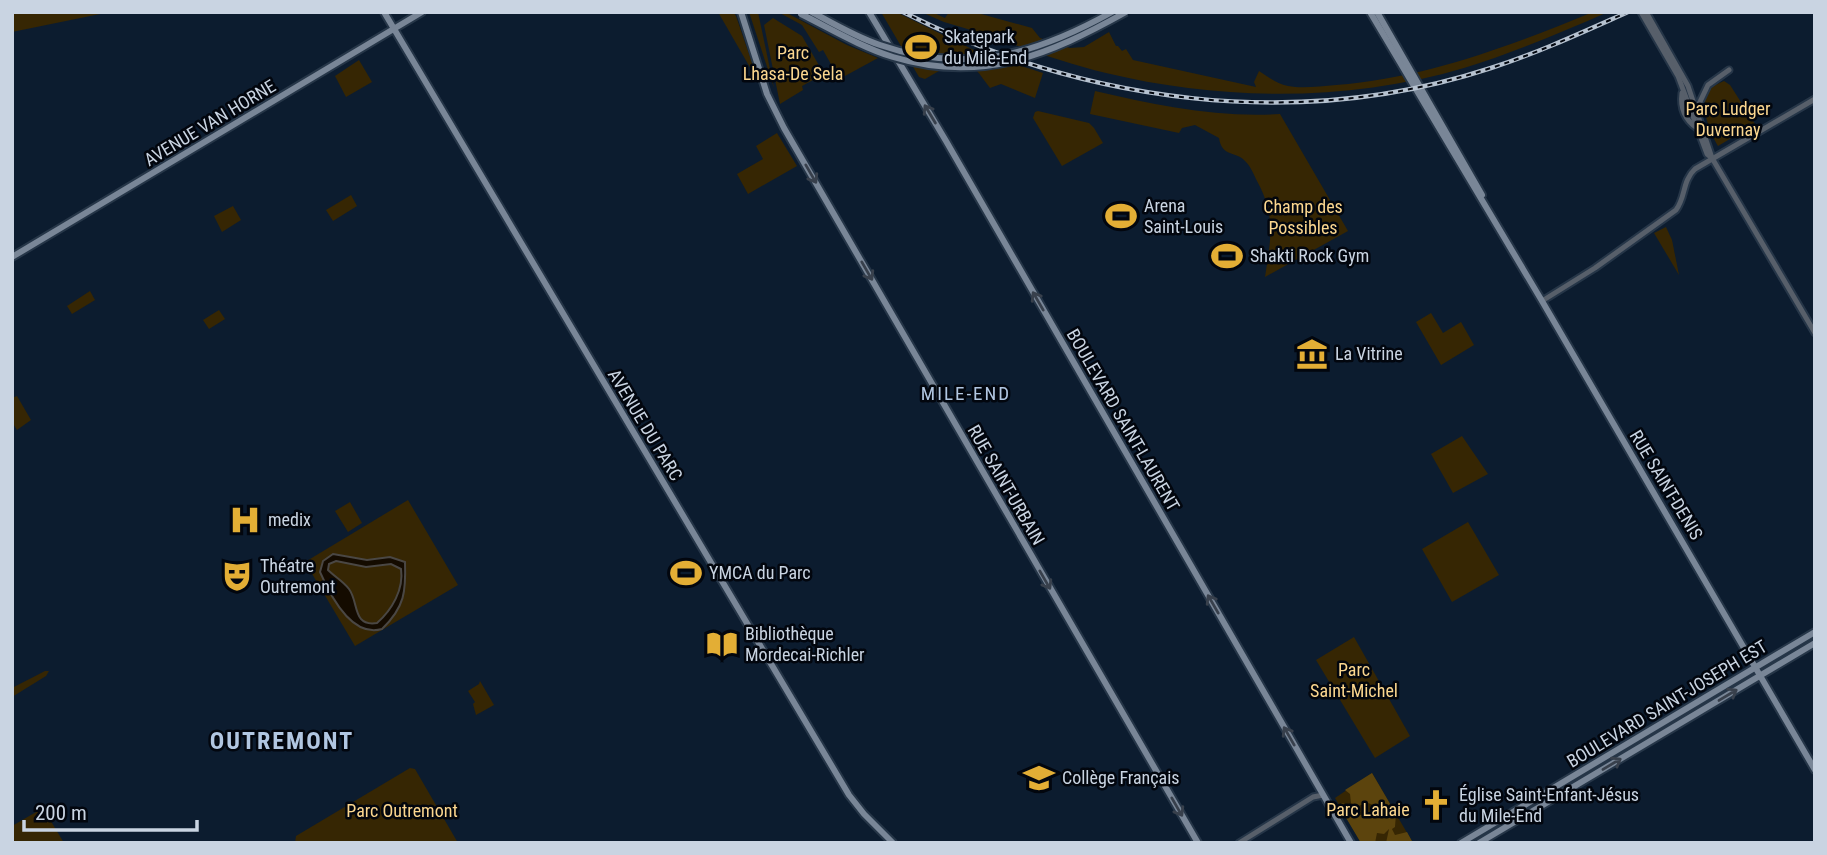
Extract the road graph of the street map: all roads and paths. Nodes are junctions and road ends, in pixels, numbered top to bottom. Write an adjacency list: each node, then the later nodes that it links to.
1 (384, 12): 12 (main road, AVENUE DU PARC)
2 (422, 12): 12 (main road, AVENUE VAN HORNE)
3 (741, 12): 28 (main road, RUE SAINT-URBAIN, one-way to 28)
4 (812, 12): 6 (main road, bridge)
5 (869, 12): 26 (main road, BOULEVARD SAINT-LAURENT, one-way to 5)
6 (1112, 12)
7 (1126, 12): 11 (main road, bridge)
8 (1370, 12): 17 (main road, RUE SAINT-DENIS)
9 (1377, 12): 17 (main road, RUE SAINT-DENIS)
10 (1643, 12): 15 (street); 16 (street)
11 (799, 13)
12 (394, 29): 18 (main road, AVENUE VAN HORNE); 27 (main road, AVENUE DU PARC)
13 (1729, 70): 15 (street)
14 (1815, 99): 16 (street)
15 (1697, 108): 16 (street)
16 (1712, 158): 19 (street); 20 (street)
17 (1492, 216): 19 (main road, RUE SAINT-DENIS)
18 (12, 257)
19 (1542, 301): 23 (main road, RUE SAINT-DENIS)
20 (1815, 333)
21 (1815, 632): 23 (main road, BOULEVARD SAINT-JOSEPH EST)
22 (1815, 643): 24 (main road, BOULEVARD SAINT-JOSEPH EST)
23 (1756, 667): 24 (main road, RUE SAINT-DENIS); 31 (main road, BOULEVARD SAINT-JOSEPH EST)
24 (1761, 676): 25 (main road, RUE SAINT-DENIS); 32 (main road, BOULEVARD SAINT-JOSEPH EST, one-way to 24)
25 (1815, 770)
26 (1323, 795): 29 (street); 30 (main road, BOULEVARD SAINT-LAURENT)
27 (893, 843)
28 (1198, 843)
29 (1239, 843)
30 (1351, 843)
31 (1461, 843)
32 (1479, 843)

